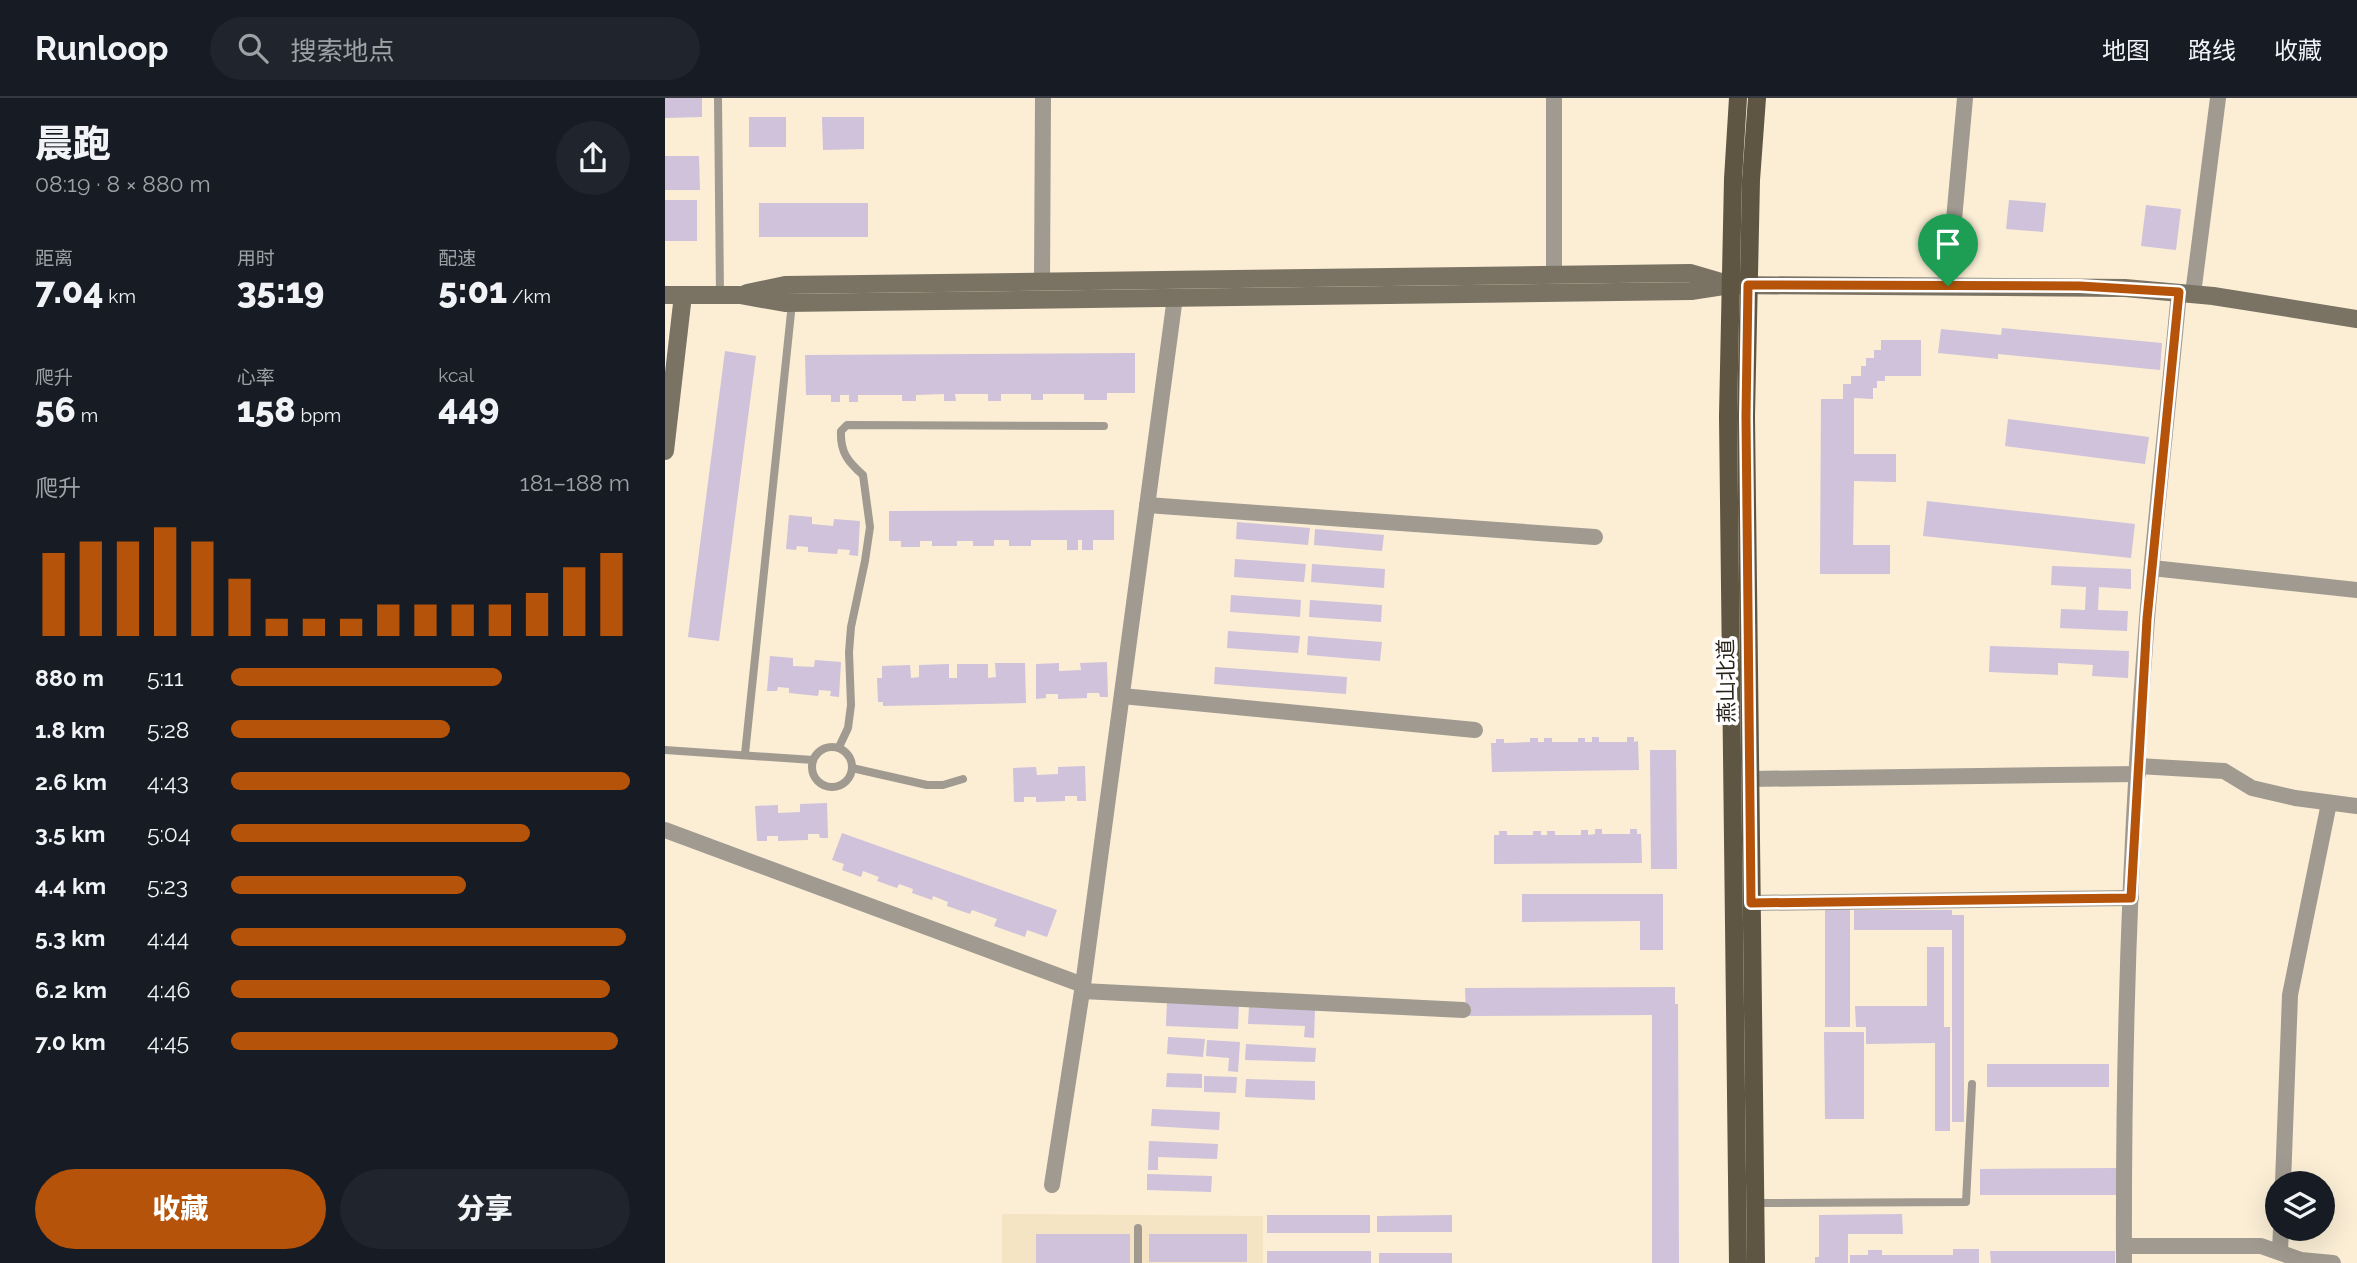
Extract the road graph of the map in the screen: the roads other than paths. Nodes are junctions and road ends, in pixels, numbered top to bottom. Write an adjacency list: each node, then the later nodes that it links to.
1 (719, 98): 14 (lane)
2 (1043, 98): 9 (street)
3 (1554, 98): 8 (street)
4 (1738, 98): 10 (main road, 燕山北道)
5 (1757, 98): 10 (main road, 燕山北道)
6 (1965, 98): 11 (street)
7 (2218, 98): 12 (street)
8 (1553, 273): 9 (main road); 10 (main road)
9 (1042, 281): 15 (main road)
10 (1739, 285): 11 (main road); 16 (main road); 34 (main road, 燕山北道); 50 (main road, 燕山北道)
11 (1948, 286): 12 (main road)
12 (2186, 293): 18 (main road); 23 (street)
13 (674, 295): 14 (main road); 20 (main road)
14 (720, 295): 15 (main road)
15 (740, 295): 17 (main road)
16 (1175, 297): 17 (main road); 21 (street)
17 (792, 303): 29 (lane)
18 (2357, 319)
19 (1104, 426): 27 (lane)
20 (665, 452)
21 (1147, 505): 22 (street); 25 (street)
22 (1595, 537)
23 (2152, 568): 24 (street); 32 (street)
24 (2357, 590)
25 (1122, 696): 26 (street); 40 (street)
26 (1475, 730)
27 (839, 747): 30 (lane); 31 (lane)
28 (665, 750): 29 (lane)
29 (745, 754): 30 (lane)
30 (813, 760): 31 (lane)
31 (852, 768): 33 (lane)
32 (2138, 770): 34 (street); 35 (street); 38 (street)
33 (963, 779)
34 (1749, 779): 39 (main road, 燕山北道)
35 (2329, 803): 36 (street); 43 (street)
36 (2357, 806)
37 (665, 830): 40 (street)
38 (2131, 898): 39 (street); 47 (street)
39 (1751, 903): 45 (main road, 燕山北道)
40 (1083, 988): 41 (street); 44 (street)
41 (1463, 1010)
42 (1972, 1084): 45 (lane)
43 (2283, 1171)
44 (1052, 1185)
45 (1755, 1203): 51 (main road, 燕山北道)
46 (1138, 1228): 49 (lane)
47 (2124, 1246): 48 (street); 52 (street)
48 (2287, 1257): 53 (street)
49 (1138, 1263)
50 (1738, 1263)
51 (1756, 1263)
52 (2124, 1263)
53 (2333, 1263)

